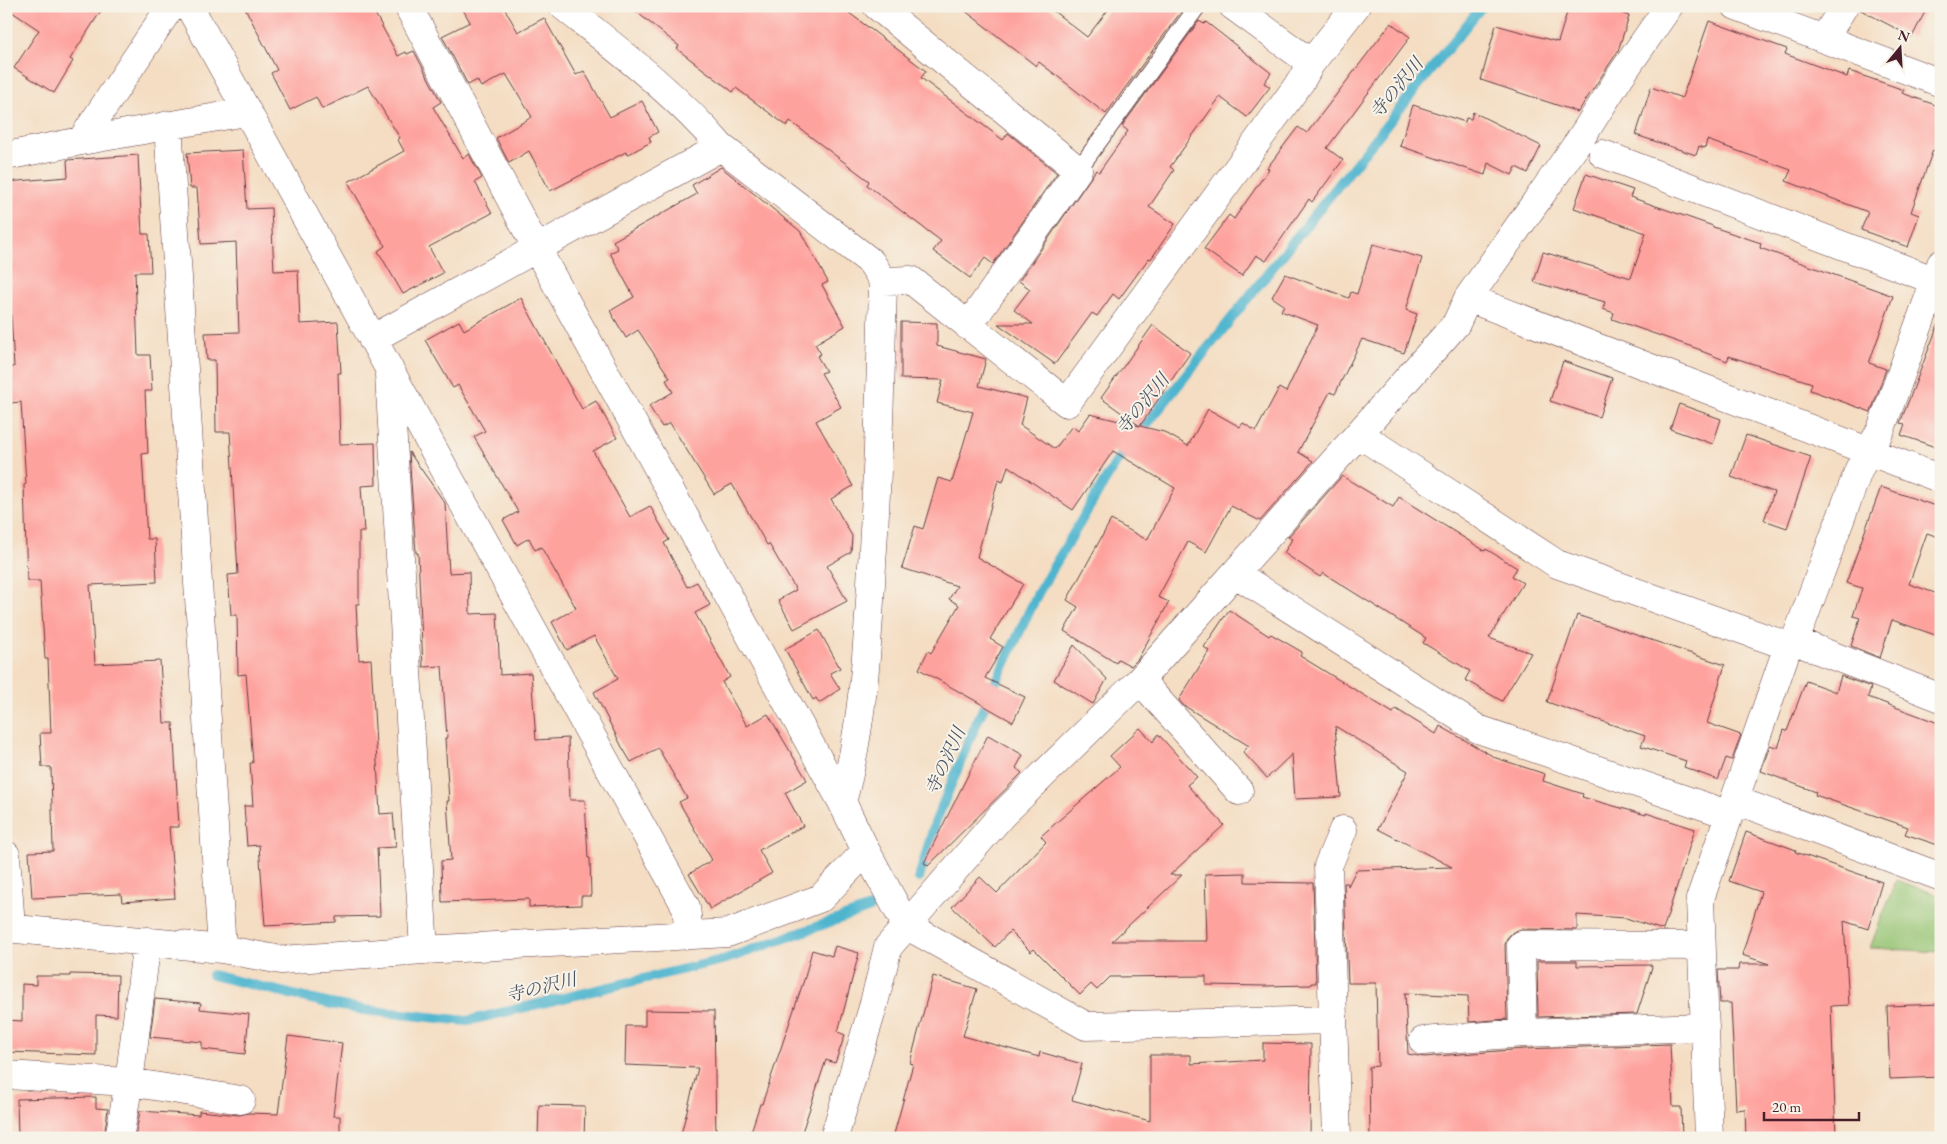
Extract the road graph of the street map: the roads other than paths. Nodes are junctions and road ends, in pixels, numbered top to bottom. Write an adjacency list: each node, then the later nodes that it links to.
1 (171, 6): 17 (street)
2 (189, 6): 15 (street)
3 (408, 6): 22 (street)
4 (563, 6): 18 (street)
5 (877, 6): 21 (street)
6 (1198, 6): 21 (lane)
7 (1233, 6): 13 (street)
8 (1356, 6): 13 (street)
9 (1669, 6): 25 (street)
10 (1736, 6): 12 (street)
11 (1844, 6): 12 (street)
12 (1824, 39): 14 (street)
13 (1311, 63): 26 (street)
14 (1938, 74)
15 (246, 112): 16 (street); 27 (street)
16 (168, 125): 17 (street); 48 (street)
17 (81, 140): 20 (street)
18 (721, 147): 22 (street); 24 (street)
19 (1603, 154): 23 (street)
20 (6, 156)
21 (1078, 170): 26 (street)
22 (537, 249): 27 (street); 37 (street)
23 (1939, 276): 30 (street)
24 (883, 281): 26 (street); 37 (street)
25 (1468, 298): 29 (street); 30 (street)
26 (968, 326)
27 (372, 339): 28 (street)
28 (389, 368): 45 (street); 49 (street)
29 (1358, 434): 32 (street); 33 (street)
30 (1869, 452): 31 (street); 33 (street)
31 (1941, 479)
32 (1236, 574): 34 (street); 38 (street)
33 (1791, 643): 35 (street); 38 (street)
34 (1140, 680): 36 (street); 43 (street)
35 (1941, 698)
36 (1239, 791)
37 (842, 802): 40 (street)
38 (1733, 807): 42 (street); 47 (street)
39 (1343, 830): 50 (street)
40 (866, 851): 43 (street); 45 (street)
41 (6, 855): 44 (street)
42 (1941, 877)
43 (906, 925): 50 (street); 58 (street)
44 (9, 928): 46 (street)
45 (689, 934): 49 (street)
46 (146, 941): 48 (street); 55 (street)
47 (1701, 946): 51 (street); 52 (street)
48 (222, 950): 49 (street)
49 (424, 950)
50 (1332, 1020): 59 (street)
51 (1705, 1027): 52 (street); 60 (street)
52 (1523, 1033): 53 (street)
53 (1423, 1041)
54 (6, 1075): 55 (street)
55 (129, 1082): 56 (street); 57 (street)
56 (242, 1100)
57 (119, 1138)
58 (834, 1138)
59 (1337, 1138)
60 (1709, 1138)

